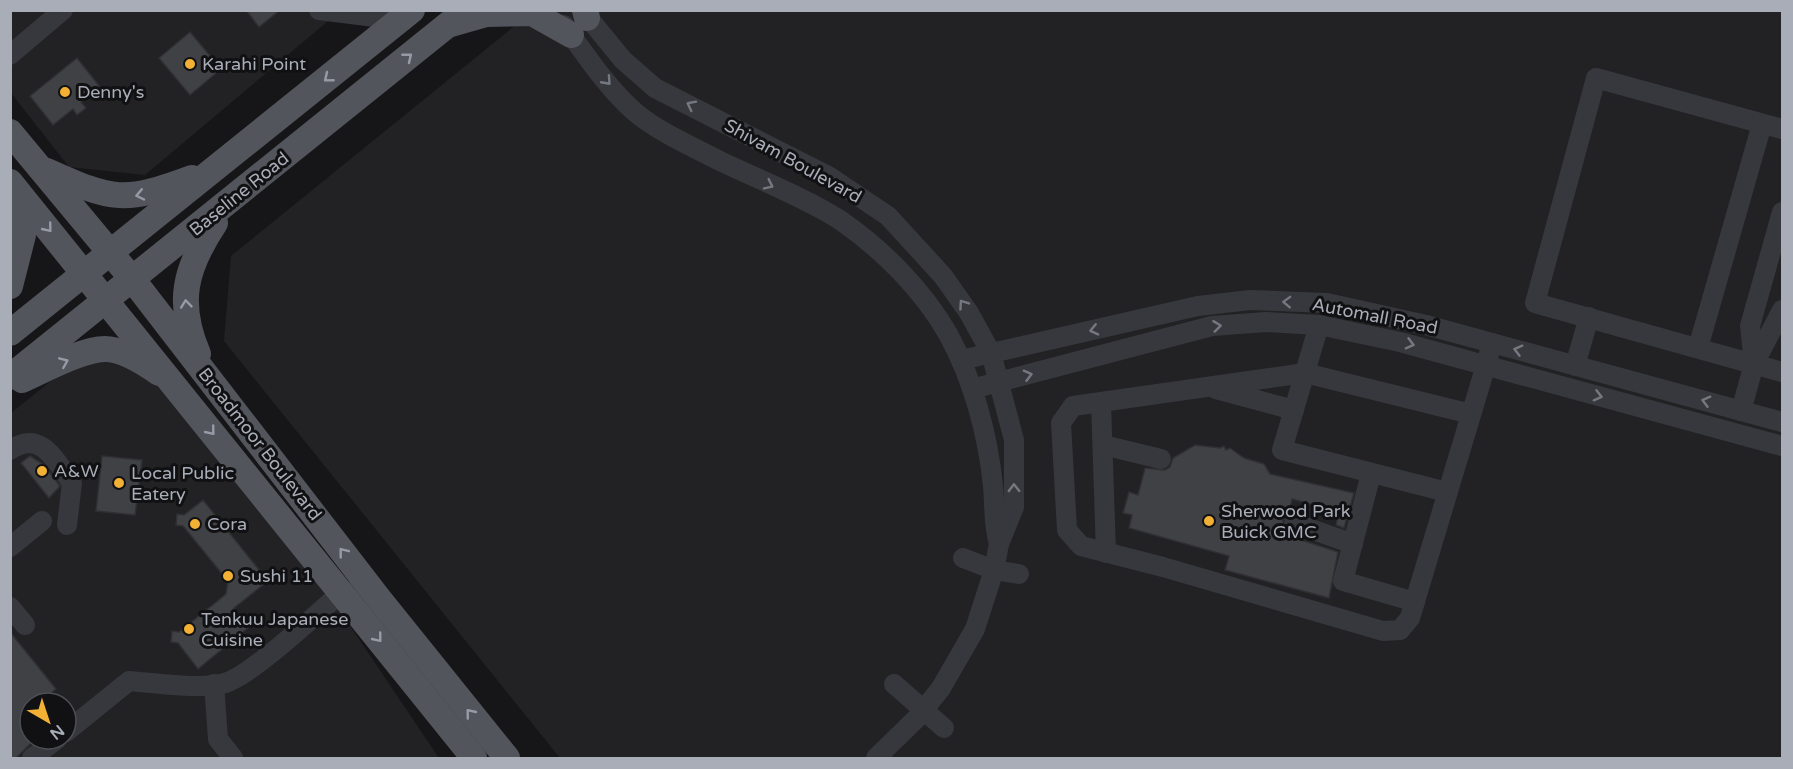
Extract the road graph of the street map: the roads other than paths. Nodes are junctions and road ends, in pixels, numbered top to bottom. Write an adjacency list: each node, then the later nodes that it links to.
1 (63, 10): 7 (street)
2 (319, 10): 4 (street)
3 (553, 10): 6 (street, Shivam Boulevard)
4 (405, 15): 12 (main road, Baseline Road, one-way to 12)
5 (457, 18): 6 (main road); 17 (main road, Baseline Road, one-way to 5)
6 (581, 18): 13 (street, Shivam Boulevard, one-way to 6); 16 (street, Shivam Boulevard, one-way to 16)
7 (11, 54)
8 (1762, 124): 9 (street); 24 (street); 28 (street)
9 (1782, 129)
10 (10, 132): 11 (main road, Broadmoor Boulevard)
11 (44, 170): 12 (main road, one-way to 11); 19 (main road, Broadmoor Boulevard)
12 (215, 170): 19 (main road, Baseline Road)
13 (816, 170): 16 (street); 29 (street, Shivam Boulevard, one-way to 13)
14 (10, 182): 20 (main road, Broadmoor Boulevard, one-way to 20)
15 (10, 198): 21 (main road)
16 (798, 199): 30 (street, Shivam Boulevard)
17 (229, 202): 22 (main road, Baseline Road); 37 (main road, one-way to 17)
18 (1782, 212): 31 (street)
19 (111, 253): 20 (main road, Baseline Road); 22 (main road, Broadmoor Boulevard)
20 (85, 273): 22 (main road, Broadmoor Boulevard); 26 (main road, Baseline Road)
21 (10, 286)
22 (119, 291): 36 (main road, Baseline Road); 37 (main road, Broadmoor Boulevard); 40 (main road, Broadmoor Boulevard); 48 (main road)
23 (1782, 311): 31 (street)
24 (1588, 318): 28 (street); 33 (street)
25 (1319, 325): 32 (street, Automall Road, one-way to 32); 35 (street); 38 (street, Automall Road, one-way to 25)
26 (10, 333)
27 (1492, 343): 29 (street, Automall Road, one-way to 29); 32 (street); 33 (street, Automall Road, one-way to 27)
28 (1698, 348): 31 (street)
29 (991, 353): 30 (street, Automall Road); 38 (street, Shivam Boulevard)
30 (961, 360): 42 (street, Shivam Boulevard)
31 (1754, 364): 34 (street); 45 (street)
32 (1486, 365): 46 (street); 50 (street, Automall Road, one-way to 50)
33 (1575, 366): 45 (street, Automall Road, one-way to 33)
34 (1782, 372)
35 (1305, 373): 41 (street); 44 (street); 46 (street)
36 (10, 377)
37 (209, 379): 48 (main road, Broadmoor Boulevard)
38 (1000, 382): 42 (street, Automall Road); 58 (street, Shivam Boulevard, one-way to 38)
39 (10, 385): 40 (main road, one-way to 40)
40 (175, 385): 65 (main road, Broadmoor Boulevard, one-way to 65)
41 (1205, 386): 43 (street); 44 (street)
42 (972, 389): 58 (street, Shivam Boulevard)
43 (1101, 403): 49 (street); 61 (street)
44 (1294, 410): 53 (street)
45 (1741, 411): 47 (street, Automall Road)
46 (1471, 414): 54 (street)
47 (1782, 422)
48 (250, 432): 66 (main road, Broadmoor Boulevard, one-way to 48)
49 (1103, 445): 52 (street); 61 (street)
50 (1782, 446)
51 (10, 450): 57 (street)
52 (1161, 459)
53 (1371, 474): 54 (street); 59 (street)
54 (1447, 492): 67 (street)
55 (42, 521): 60 (street)
56 (1294, 523): 59 (street)
57 (67, 525)
58 (999, 544): 63 (street, Shivam Boulevard)
59 (1353, 544): 67 (street)
60 (10, 547)
61 (1106, 552): 67 (street)
62 (963, 558): 63 (street)
63 (994, 570): 64 (street); 72 (street, Shivam Boulevard)
64 (1019, 574)
65 (341, 592): 66 (street); 70 (street); 77 (main road, Broadmoor Boulevard, one-way to 77)
66 (379, 599): 78 (main road, Broadmoor Boulevard, one-way to 66)
67 (1415, 602)
68 (10, 607): 69 (street)
69 (25, 625)
70 (214, 684): 73 (street); 76 (street)
71 (894, 684): 72 (street)
72 (923, 711): 74 (street); 75 (street, Shivam Boulevard)
73 (78, 722)
74 (944, 729)
75 (892, 742): 79 (street, Shivam Boulevard); 80 (street, Shivam Boulevard)
76 (233, 759)
77 (474, 759)
78 (507, 759)
79 (860, 759)
80 (876, 759)

